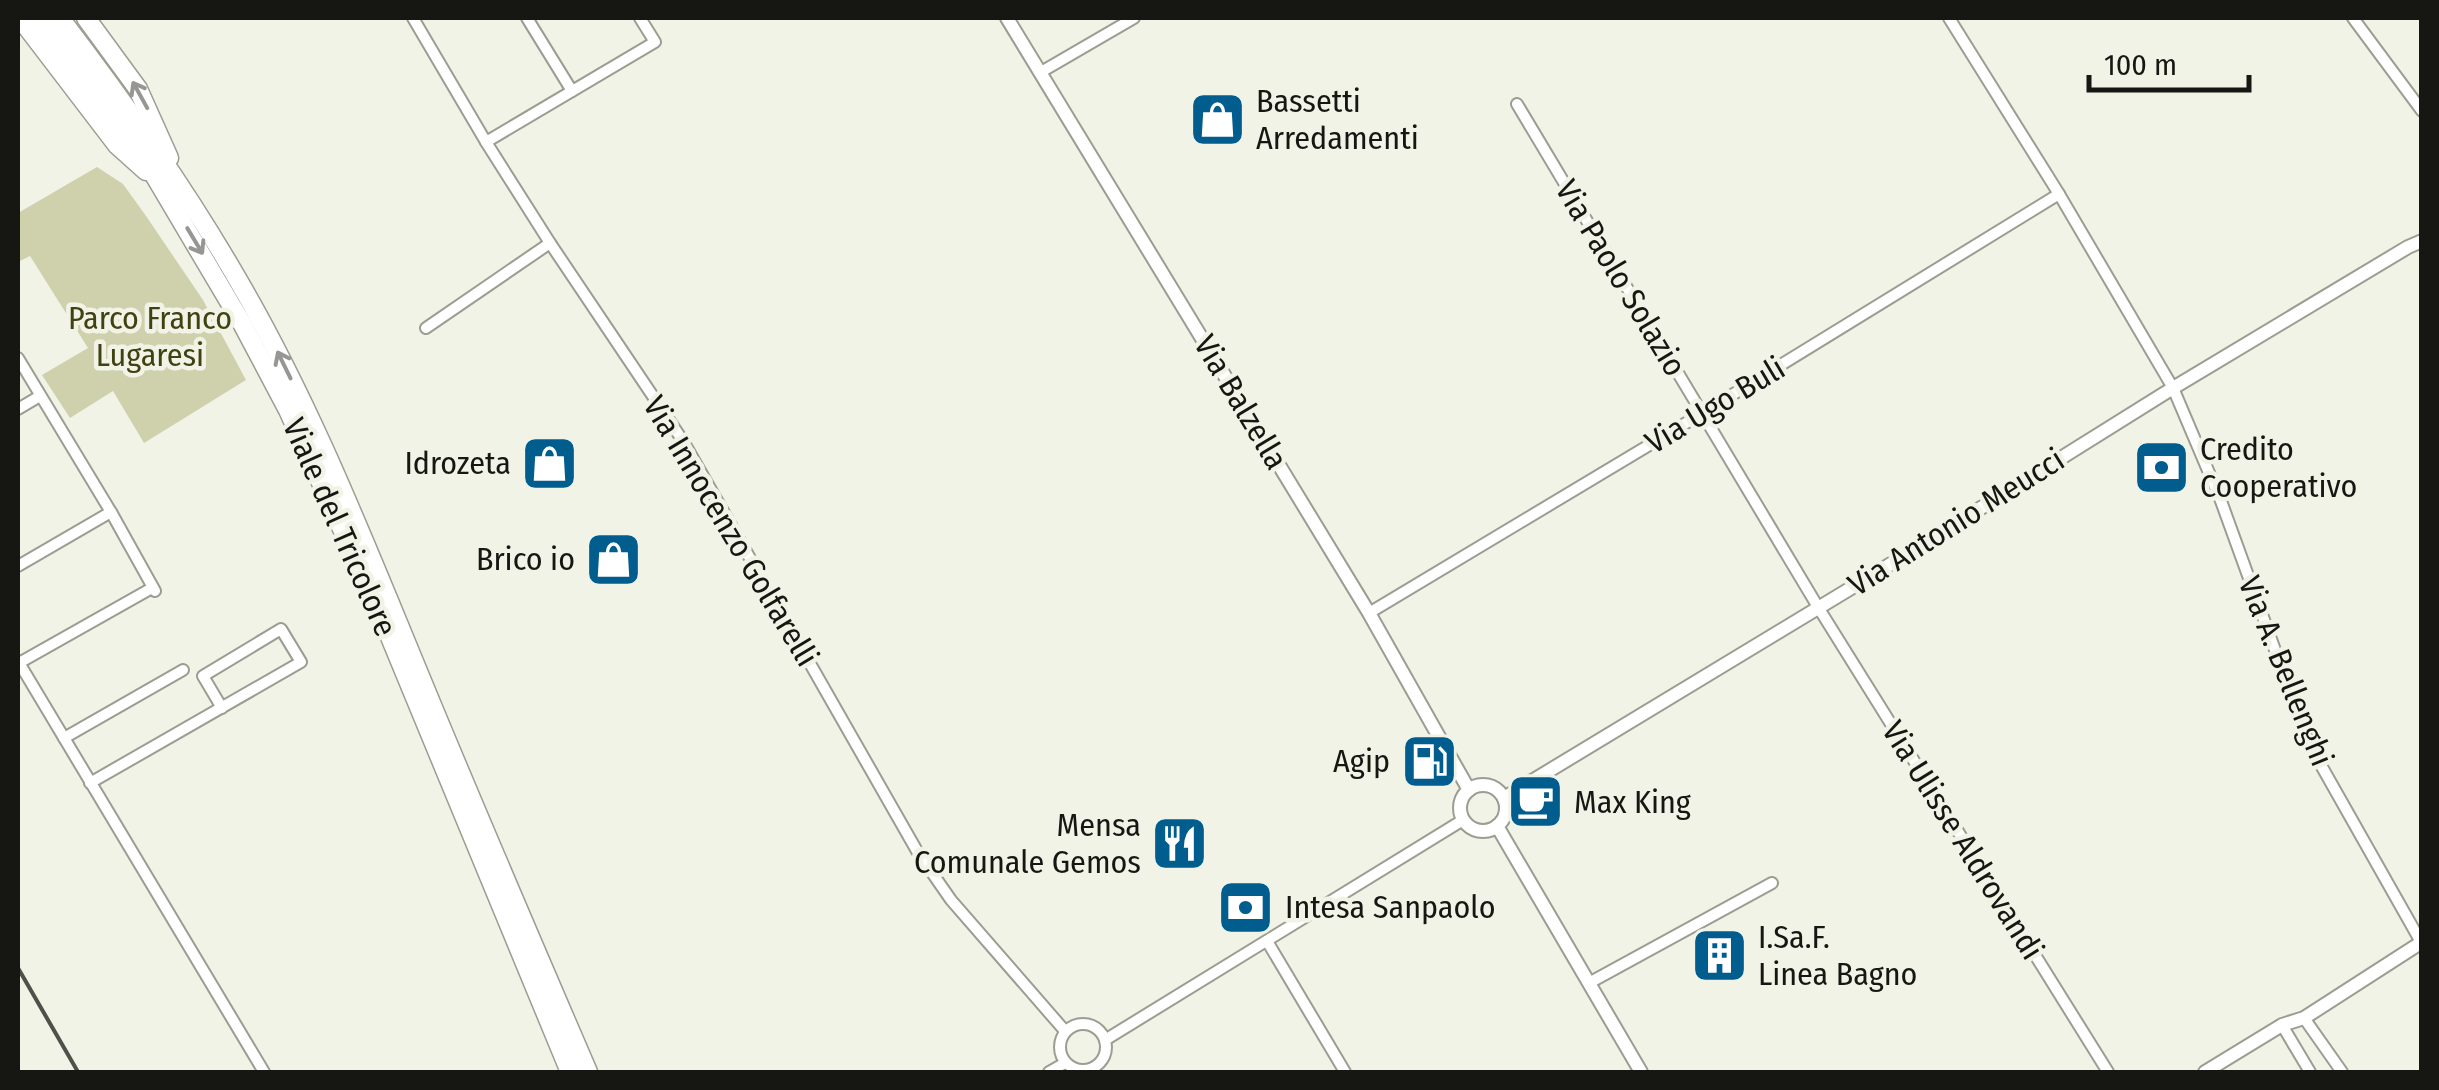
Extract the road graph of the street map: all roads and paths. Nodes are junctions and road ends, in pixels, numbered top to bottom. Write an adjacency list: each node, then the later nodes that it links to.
1 (20, 18): 17 (highway)
2 (40, 18): 17 (highway, Viale del Tricolore)
3 (60, 18): 17 (highway, Viale del Tricolore)
4 (86, 18): 17 (highway, one-way to 4)
5 (412, 18): 16 (street, Via Innocenzo Golfarelli)
6 (528, 18): 13 (street)
7 (640, 18): 13 (street)
8 (1007, 18): 12 (street, Via Balzella)
9 (1134, 18): 12 (street)
10 (1949, 18): 18 (street, Via A. Bellenghi)
11 (2353, 18): 15 (street)
12 (1041, 72): 30 (street, Via Balzella)
13 (572, 91): 16 (street)
14 (1517, 104): 26 (street, Via Paolo Solazio)
15 (2422, 111)
16 (486, 142): 20 (street, Via Innocenzo Golfarelli)
17 (169, 182): 40 (highway, Viale del Tricolore)
18 (2059, 194): 23 (street, Via A. Bellenghi); 26 (street, Via Ugo Buli)
19 (2417, 241): 23 (street, Via Antonio Meucci)
20 (550, 244): 21 (street); 47 (street, Via Innocenzo Golfarelli)
21 (426, 328)
22 (18, 358): 24 (street)
23 (2173, 388): 29 (street, Via Antonio Meucci); 43 (street, Via A. Bellenghi)
24 (40, 396): 25 (street); 27 (street)
25 (18, 409)
26 (1702, 414): 29 (street, Via Paolo Solazio); 30 (street, Via Ugo Buli)
27 (110, 512): 28 (street); 31 (street)
28 (18, 566)
29 (1818, 606): 37 (street, Via Antonio Meucci); 57 (street, Via Ulisse Aldrovandi)
30 (1369, 613): 36 (street, Via Balzella)
31 (18, 662): 34 (street)
32 (183, 670): 34 (street)
33 (222, 708): 33 (street); 35 (street)
34 (64, 738): 35 (street)
35 (90, 783): 51 (street)
36 (1469, 790): 37 (street); 38 (street)
37 (1504, 798): 39 (street)
38 (1463, 820): 39 (street); 42 (street)
39 (1497, 826): 44 (street)
40 (495, 871): 52 (highway, Viale del Tricolore); 53 (highway, Viale del Tricolore)
41 (1772, 884): 44 (street)
42 (1266, 941): 48 (street); 55 (street)
43 (2421, 942): 45 (street)
44 (1589, 983): 56 (street)
45 (2304, 1018): 46 (street); 60 (street)
46 (2282, 1026): 58 (street); 59 (street)
47 (1065, 1032): 48 (street); 49 (street)
48 (1105, 1040): 50 (street)
49 (1065, 1062): 50 (street); 54 (street)
50 (1098, 1070)
51 (264, 1072)
52 (570, 1072)
53 (588, 1072)
54 (1050, 1072)
55 (1345, 1072)
56 (1641, 1072)
57 (2108, 1072)
58 (2205, 1072)
59 (2310, 1072)
60 (2342, 1072)

